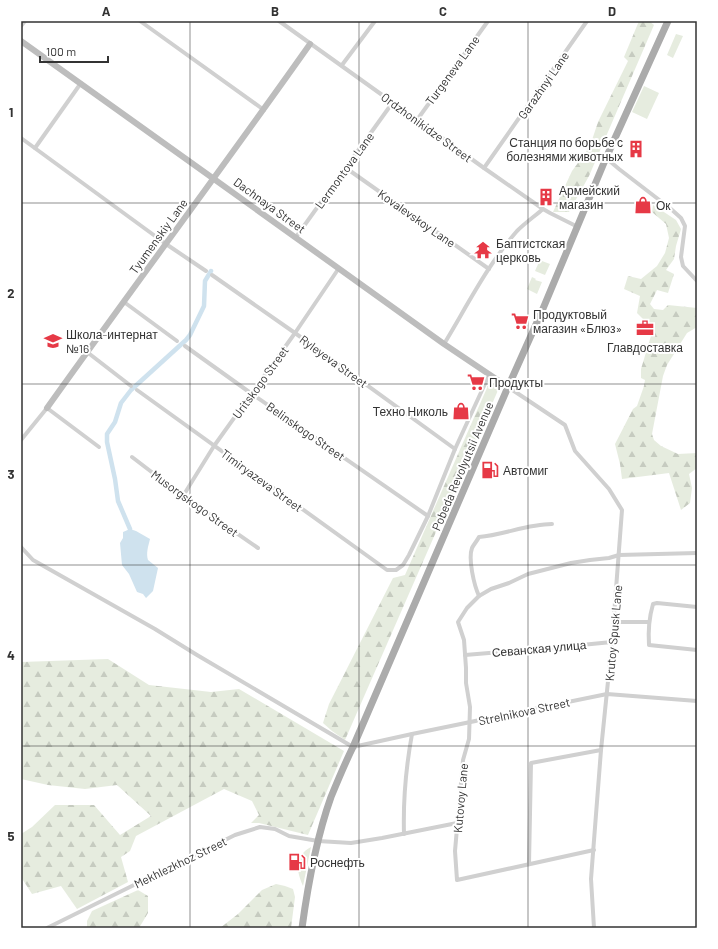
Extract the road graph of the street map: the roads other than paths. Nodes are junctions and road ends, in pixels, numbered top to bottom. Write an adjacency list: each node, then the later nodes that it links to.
1 (25, 21): 8 (street)
2 (140, 21): 14 (street)
3 (279, 21): 10 (street, Ordzhonikidze Street)
4 (375, 21): 11 (street)
5 (488, 21): 15 (street, Turgeneva Lane)
6 (587, 21): 20 (street, Garazhnyi Lane)
7 (668, 21): 18 (main road, Pobeda Revolyutsii Avenue)
8 (21, 26)
9 (21, 41): 12 (street, Dachnaya Street)
10 (310, 44): 11 (street, Ordzhonikidze Street); 14 (street, Tyumenskiy Lane)
11 (342, 65): 13 (street, Ordzhonikidze Street)
12 (81, 84): 17 (street); 21 (street, Dachnaya Street)
13 (393, 102): 15 (street, Ordzhonikidze Street); 19 (street, Lermontova Lane)
14 (264, 110): 21 (street, Tyumenskiy Lane)
15 (417, 120): 20 (street, Ordzhonikidze Street)
16 (21, 138): 17 (street)
17 (35, 148): 25 (street)
18 (606, 158): 23 (main road, Pobeda Revolyutsii Avenue); 30 (street)
19 (346, 168): 24 (street, Lermontova Lane); 27 (street, Kovalevskoy Lane)
20 (484, 168): 22 (street, Ordzhonikidze Street)
21 (214, 178): 24 (street, Dachnaya Street); 25 (street, Tyumenskiy Lane)
22 (543, 209): 23 (street, Ordzhonikidze Street); 27 (street)
23 (578, 227): 39 (main road, Pobeda Revolyutsii Avenue)
24 (296, 237): 26 (street, Dachnaya Street)
25 (166, 244): 28 (street); 31 (street, Tyumenskiy Lane)
26 (339, 268): 32 (street, Uritskogo Street); 34 (street, Dachnaya Street)
27 (489, 269): 34 (street)
28 (206, 271)
29 (212, 275): 32 (street, Ryleyeva Street)
30 (697, 281)
31 (124, 302): 33 (street); 36 (street, Tyumenskiy Lane)
32 (295, 333): 41 (street, Uritskogo Street); 46 (street, Ryleyeva Street)
33 (178, 340)
34 (444, 344): 37 (street, Dachnaya Street)
35 (185, 346): 41 (street, Belinskogo Street)
36 (87, 352): 38 (street); 42 (street, Tyumenskiy Lane)
37 (489, 375): 39 (street, Dachnaya Street); 46 (street)
38 (131, 386)
39 (508, 386): 54 (street, Krutoy Spusk Lane); 66 (main road, Pobeda Revolyutsii Avenue)
40 (137, 390): 44 (street, Timiryazeva Street)
41 (252, 394): 44 (street, Uritskogo Street); 49 (street, Belinskogo Street)
42 (47, 408): 43 (street, Tyumenskiy Lane); 45 (street)
43 (21, 440)
44 (214, 446): 48 (street, Uritskogo Street); 49 (street, Timiryazeva Street)
45 (99, 447)
46 (455, 449): 49 (street)
47 (132, 457): 48 (street, Musorgskogo Street)
48 (183, 496): 52 (street, Musorgskogo Street)
49 (428, 516)
50 (552, 524): 55 (street)
51 (21, 548): 66 (street)
52 (258, 548)
53 (697, 554): 54 (street)
54 (619, 555): 55 (street); 57 (street, Krutoy Spusk Lane)
55 (479, 596): 61 (street, Kutovoy Lane)
56 (697, 607): 58 (street)
57 (613, 622): 58 (street); 59 (street, Krutoy Spusk Lane)
58 (649, 622): 60 (street)
59 (612, 642): 61 (street, Севанская улица); 62 (street, Krutoy Spusk Lane)
60 (697, 650)
61 (465, 654): 64 (street, Kutovoy Lane)
62 (607, 694): 63 (street, Strelnikova Street); 64 (street, Strelnikova Street); 67 (street, Krutoy Spusk Lane)
63 (697, 701)
64 (470, 722): 65 (street, Strelnikova Street); 68 (street, Kutovoy Lane)
65 (412, 734): 66 (street, Strelnikova Street); 69 (street)
66 (353, 747): 70 (main road, Pobeda Revolyutsii Avenue)
67 (601, 750): 71 (street, Krutoy Spusk Lane); 72 (street)
68 (458, 823): 69 (street, Mekhlezkhoz Street); 72 (street, Kutovoy Lane)
69 (404, 834): 70 (street, Mekhlezkhoz Street)
70 (318, 841): 73 (street, Mekhlezkhoz Street); 74 (main road, Pobeda Revolyutsii Avenue)
71 (594, 850): 72 (street); 75 (street, Krutoy Spusk Lane)
72 (529, 864)
73 (47, 928)
74 (302, 928)
75 (594, 928)

